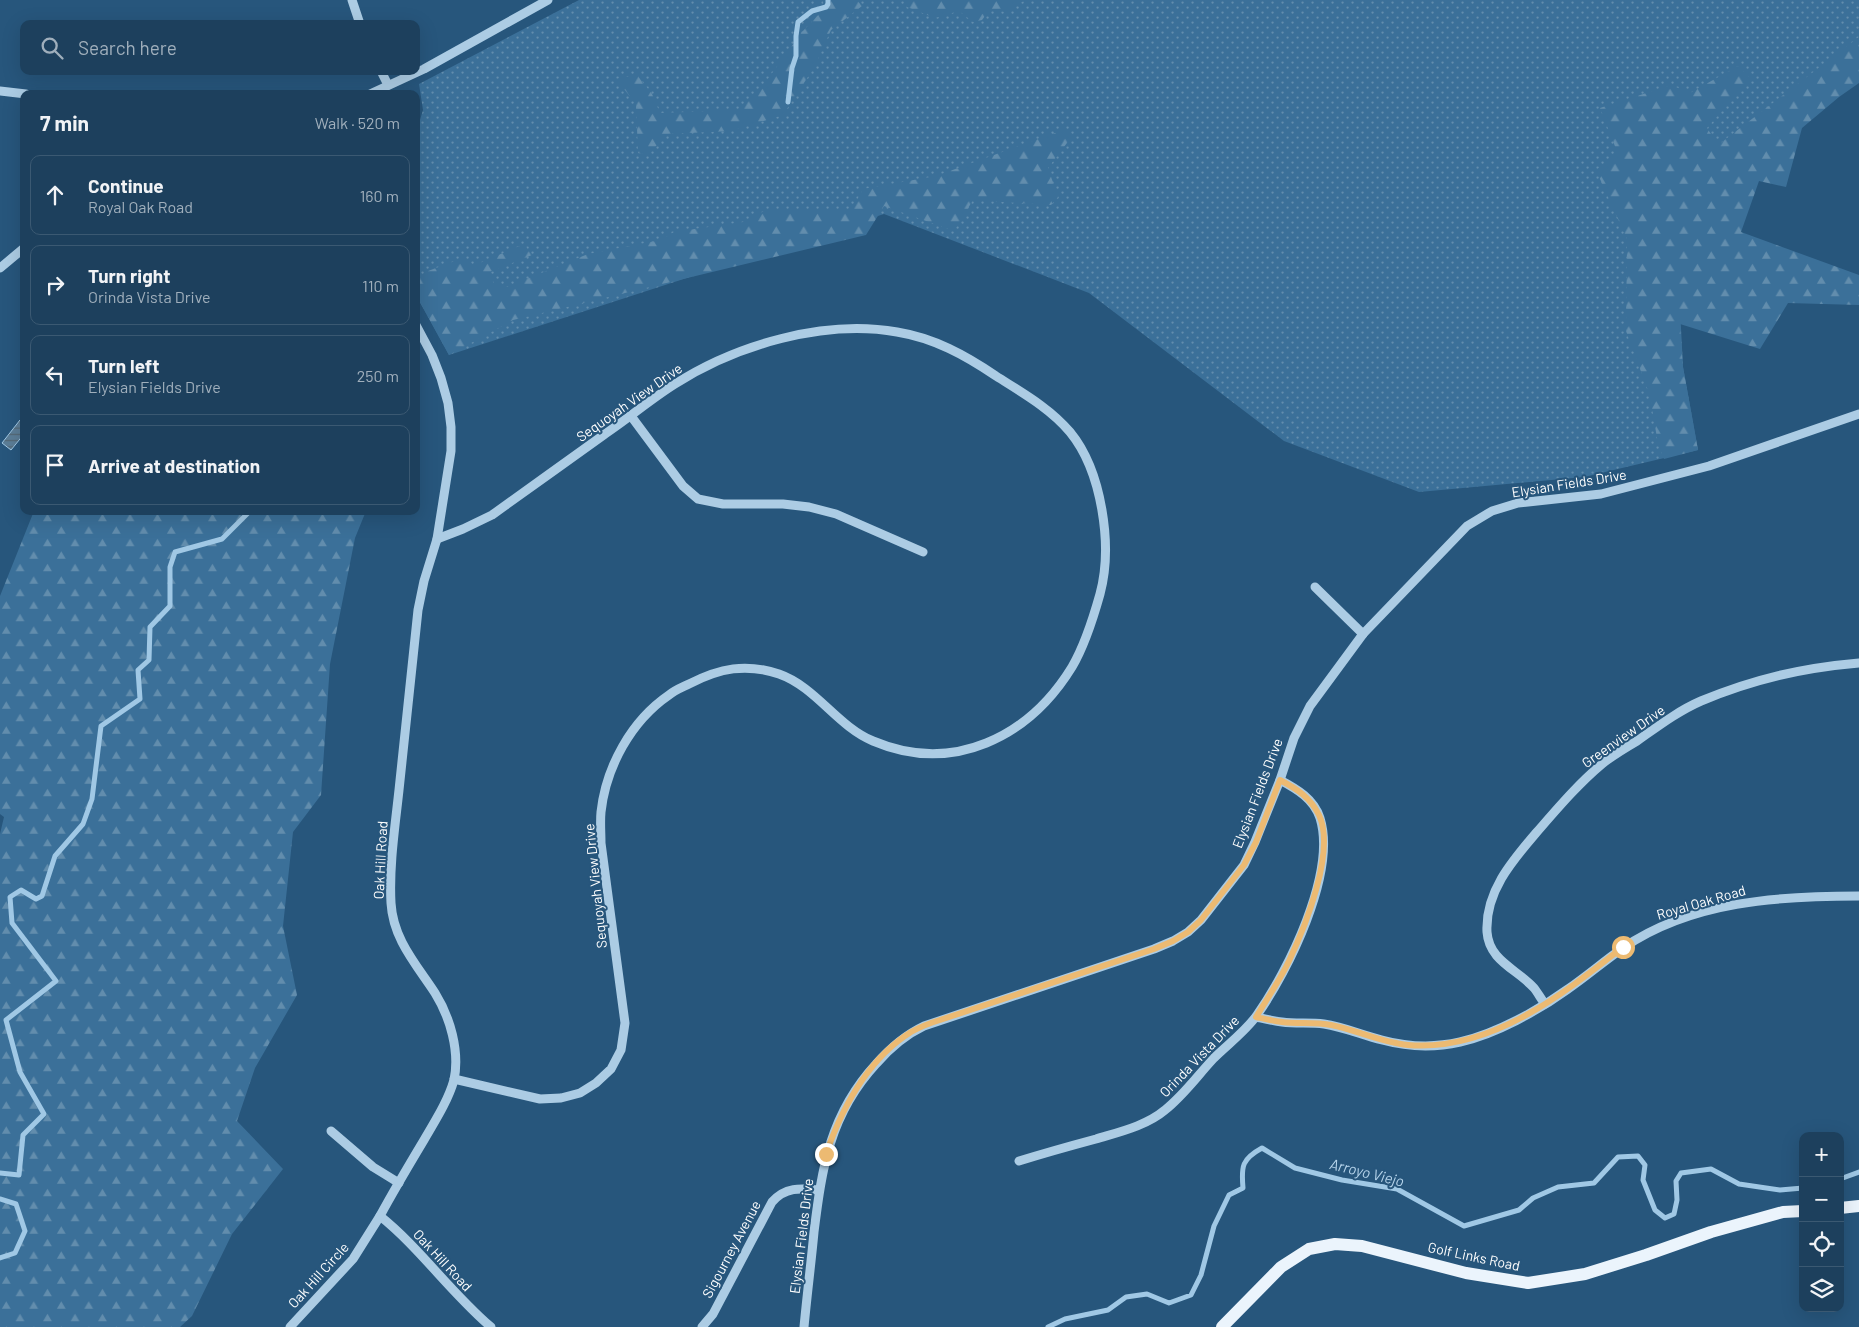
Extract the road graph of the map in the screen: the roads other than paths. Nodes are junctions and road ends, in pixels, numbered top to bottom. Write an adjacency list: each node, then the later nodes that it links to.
1 (352, 0): 3 (street)
2 (548, 0): 4 (street)
3 (359, 20)
4 (420, 71)
5 (383, 75): 7 (street)
6 (410, 75): 7 (street)
7 (388, 85): 8 (street)
8 (378, 90)
9 (0, 91): 10 (street)
10 (20, 93)
11 (20, 251): 12 (street)
12 (0, 268)
13 (420, 332): 16 (street, Oak Hill Road)
14 (1859, 414): 19 (street, Elysian Fields Drive)
15 (631, 416): 16 (street, Sequoyah View Drive); 17 (street); 25 (street, Sequoyah View Drive)
16 (437, 539): 25 (street, Oak Hill Road)
17 (923, 552)
18 (1315, 587): 19 (street)
19 (1363, 634): 21 (street, Elysian Fields Drive)
20 (1859, 663): 23 (street, Greenview Drive)
21 (1280, 780): 24 (street, Orinda Vista Drive); 29 (street, Elysian Fields Drive)
22 (1859, 896): 23 (street, Royal Oak Road)
23 (1545, 1004): 24 (street, Royal Oak Road)
24 (1256, 1017): 27 (street, Orinda Vista Drive)
25 (454, 1079): 28 (street, Oak Hill Road)
26 (331, 1131): 28 (street)
27 (1019, 1161)
28 (399, 1183): 33 (street, Oak Hill Road)
29 (819, 1190): 36 (street, Sigourney Avenue); 37 (street, Elysian Fields Drive)
30 (1859, 1206): 31 (main road)
31 (1844, 1208)
32 (1799, 1211): 38 (main road, Golf Links Road)
33 (380, 1216): 34 (street, Oak Hill Circle); 35 (street, Oak Hill Road)
34 (290, 1327)
35 (491, 1327)
36 (702, 1327)
37 (804, 1327)
38 (1222, 1327)

